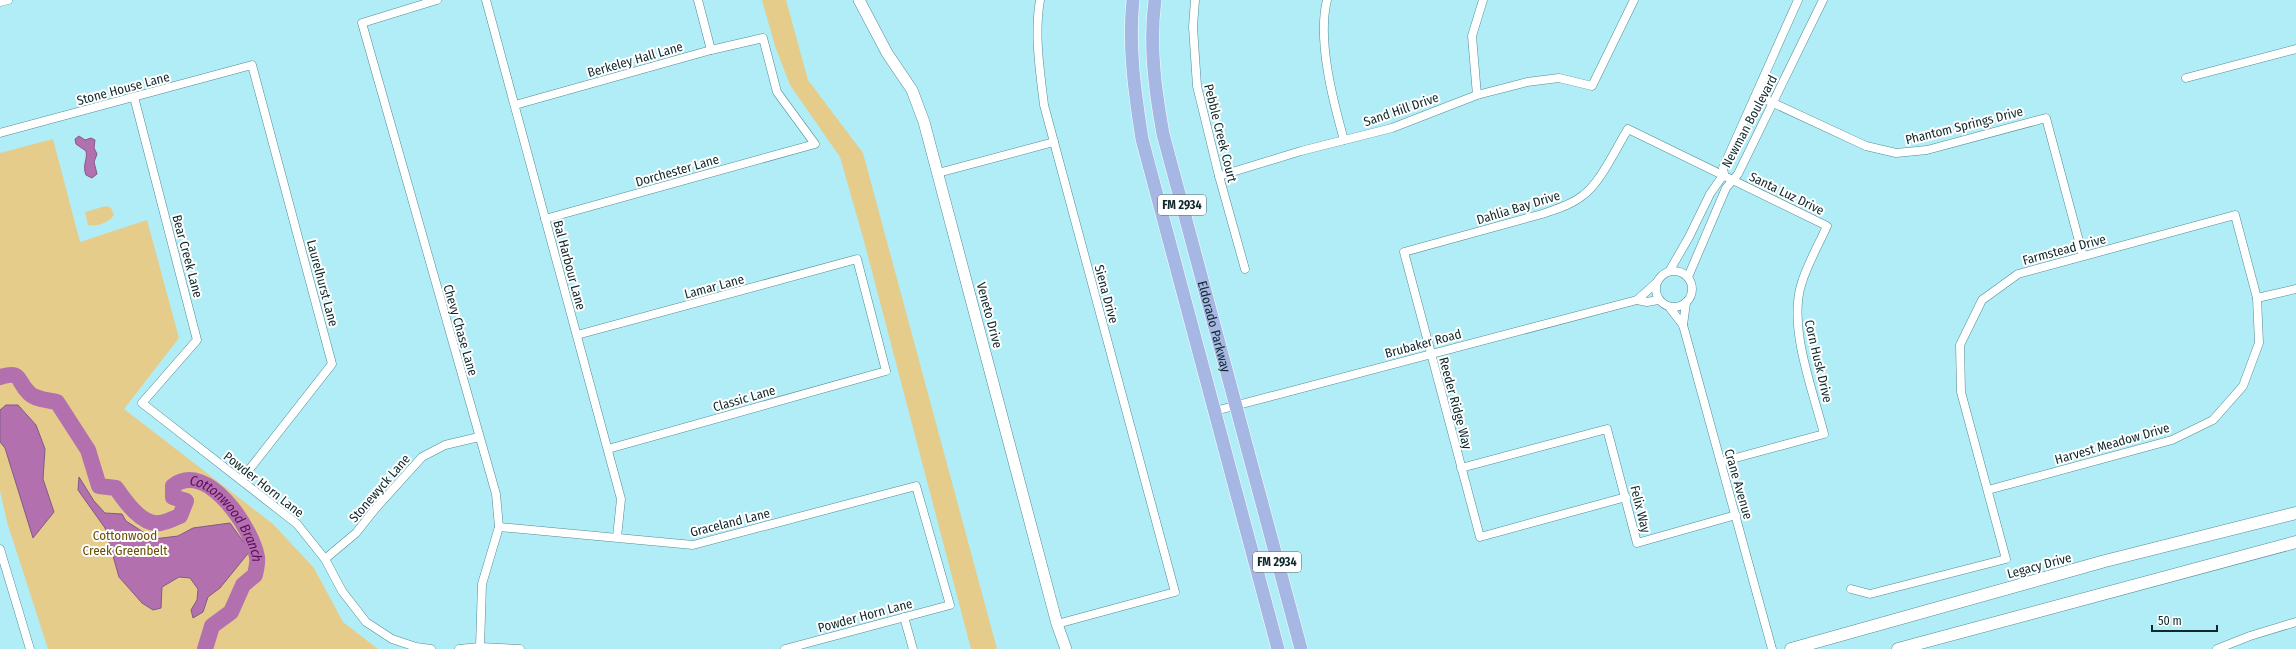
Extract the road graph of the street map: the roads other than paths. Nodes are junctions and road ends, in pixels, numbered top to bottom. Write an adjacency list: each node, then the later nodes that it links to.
1 (8, 0): 15 (street)
2 (437, 0): 56 (street, Chevy Chase Lane)
3 (486, 0): 24 (street, Bal Harbour Lane)
4 (698, 0): 17 (street)
5 (859, 0): 30 (street, Veneto Drive)
6 (1040, 0): 28 (street, Siena Drive)
7 (1133, 0): 55 (main road, Eldorado Parkway / FM 2934)
8 (1154, 0): 54 (main road, Eldorado Parkway / FM 2934)
9 (1195, 0): 32 (street, Pebble Creek Court)
10 (1327, 0): 27 (street)
11 (1482, 0): 20 (street)
12 (1634, 0): 20 (street, Sand Hill Drive)
13 (1798, 0): 21 (street, Newman Boulevard)
14 (1823, 0): 23 (street, Newman Boulevard)
15 (0, 2)
16 (2296, 49): 19 (street)
17 (712, 50): 24 (street, Berkeley Hall Lane); 29 (street, Berkeley Hall Lane)
18 (252, 65): 22 (street, Stone House Lane); 60 (street, Laurelhurst Lane)
19 (2186, 78)
20 (1477, 95): 27 (street, Sand Hill Drive)
21 (1756, 95): 23 (street, Phantom Springs Drive); 31 (street, Newman Boulevard)
22 (134, 97): 26 (street, Stone House Lane); 53 (street, Bear Creek Lane)
23 (1774, 102): 33 (street, Newman Boulevard); 38 (street, Phantom Springs Drive)
24 (514, 105): 35 (street, Bal Harbour Lane)
25 (1628, 129): 31 (street, Santa Luz Drive); 37 (street, Dahlia Bay Drive)
26 (0, 133)
27 (1344, 140): 32 (street, Sand Hill Drive)
28 (1054, 142): 30 (street); 74 (street, Siena Drive)
29 (816, 144): 35 (street, Dorchester Lane)
30 (938, 173): 74 (street, Veneto Drive)
31 (1724, 174): 33 (street, Santa Luz Drive); 40 (street, Newman Boulevard)
32 (1219, 176): 39 (street, Pebble Creek Court)
33 (1732, 179): 36 (street, Santa Luz Drive); 41 (street, Newman Boulevard)
34 (2235, 216): 38 (street, Farmstead Drive); 44 (street, Harvest Meadow Drive)
35 (545, 219): 50 (street, Bal Harbour Lane)
36 (1827, 226): 58 (street, Corn Husk Drive)
37 (1404, 252): 51 (street, Reeder Ridge Way)
38 (2083, 256): 61 (street, Farmstead Drive)
39 (1246, 269)
40 (1670, 270): 41 (street); 42 (street)
41 (1688, 276): 47 (street)
42 (1656, 283): 45 (street, Brubaker Road); 46 (street)
43 (2296, 289): 44 (street)
44 (2257, 298): 61 (street, Harvest Meadow Drive)
45 (1637, 300): 46 (street, Brubaker Road); 51 (street, Brubaker Road)
46 (1658, 300): 48 (street)
47 (1686, 303): 48 (street); 49 (street, Crane Avenue)
48 (1670, 308): 49 (street, Crane Avenue)
49 (1683, 325): 58 (street, Crane Avenue)
50 (577, 335): 52 (street, Lamar Lane); 57 (street, Bal Harbour Lane)
51 (1431, 354): 54 (street, Brubaker Road); 59 (street, Reeder Ridge Way)
52 (886, 371): 57 (street, Classic Lane)
53 (142, 403): 60 (street, Powder Horn Lane)
54 (1235, 406): 55 (street, Brubaker Road); 84 (main road, Eldorado Parkway / FM 2934)
55 (1214, 411): 83 (main road, Eldorado Parkway / FM 2934)
56 (479, 437): 65 (street, Chevy Chase Lane); 69 (street, Stonewyck Lane)
57 (608, 449): 66 (street, Bal Harbour Lane)
58 (1721, 462): 64 (street, Crane Avenue)
59 (1461, 468): 62 (street, Felix Way); 62 (street, Reeder Ridge Way)
60 (241, 480): 69 (street, Powder Horn Lane)
61 (1988, 490): 70 (street, Farmstead Drive)
62 (1626, 497): 64 (street, Felix Way)
63 (2296, 513): 86 (main road, Legacy Drive)
64 (1736, 515): 85 (street, Crane Avenue)
65 (499, 527): 66 (street, Graceland Lane); 75 (street, Chevy Chase Lane)
66 (617, 537): 71 (street, Graceland Lane)
67 (2296, 542): 87 (main road)
68 (0, 549): 77 (street)
69 (325, 559): 78 (street, Powder Horn Lane)
70 (1851, 589)
71 (950, 605): 72 (street, Powder Horn Lane)
72 (904, 617): 76 (street, Powder Horn Lane); 81 (street)
73 (2296, 622): 88 (street)
74 (1057, 624): 82 (street, Veneto Drive)
75 (480, 647): 79 (street); 80 (street)
76 (791, 648)
77 (30, 649)
78 (431, 649)
79 (459, 649)
80 (520, 649)
81 (913, 649)
82 (1066, 649)
83 (1278, 649)
84 (1301, 649)
85 (1772, 649)
86 (1792, 649)
87 (1898, 649)
88 (2217, 649)

